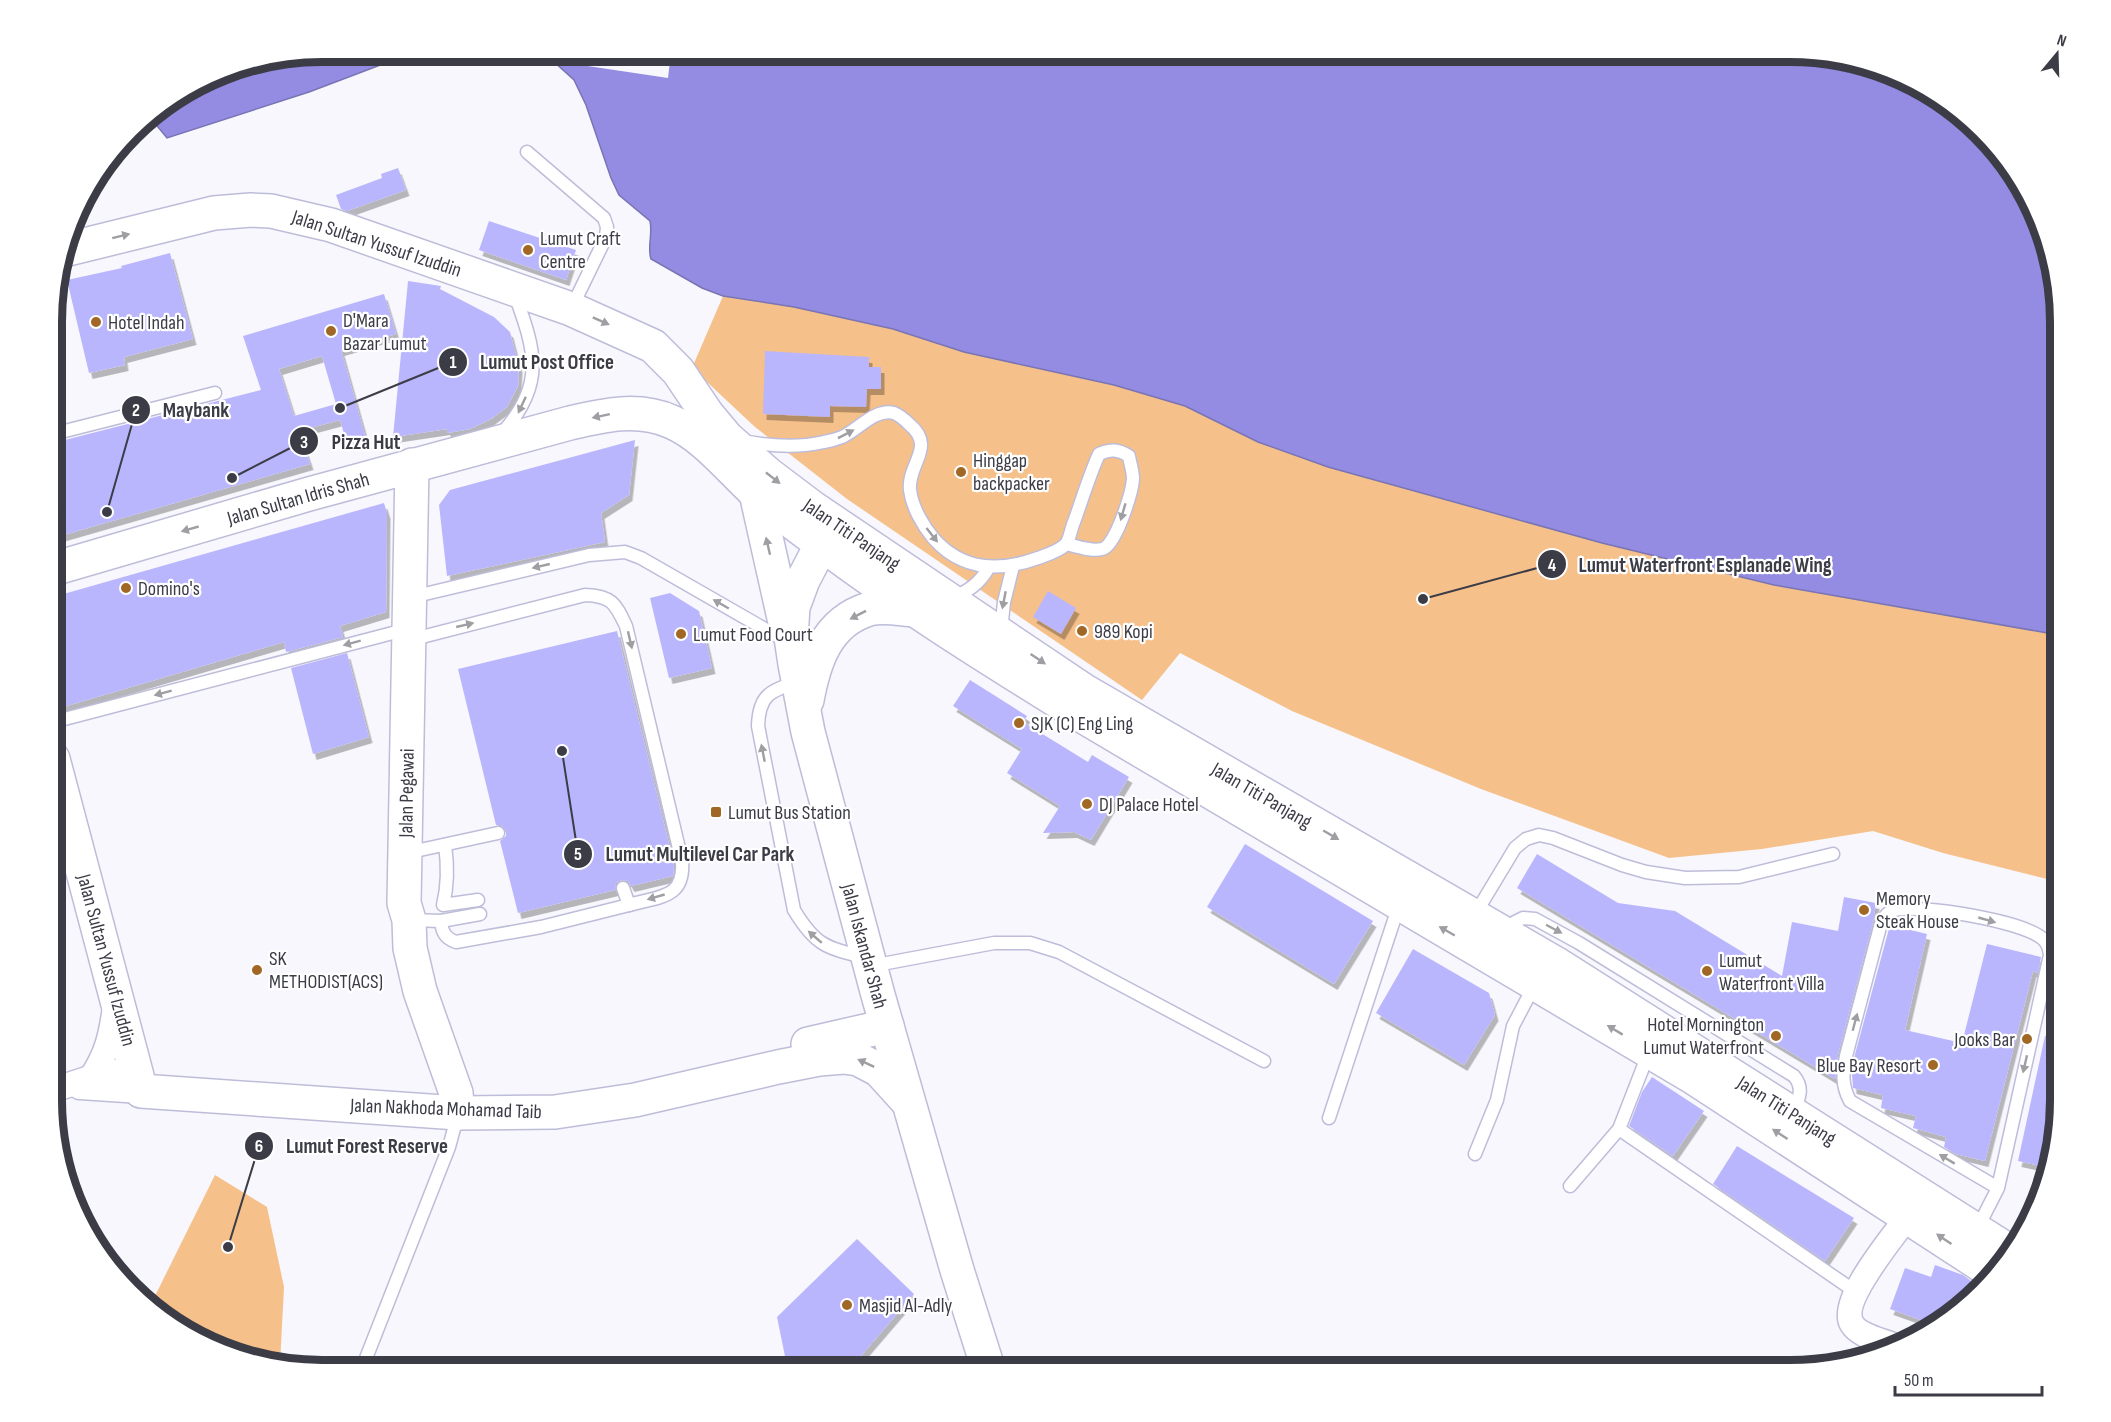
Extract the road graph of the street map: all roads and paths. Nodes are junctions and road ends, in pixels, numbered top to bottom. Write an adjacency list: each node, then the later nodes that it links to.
1 (527, 152): 4 (lane)
2 (72, 248): 3 (street, Jalan Sultan Yussuf Izuddin, one-way to 3)
3 (513, 288): 4 (street, Jalan Sultan Yussuf Izuddin); 9 (lane, one-way to 9)
4 (559, 304): 5 (street, Jalan Titi Panjang, one-way to 5)
5 (664, 355): 7 (street); 10 (street, Jalan Titi Panjang)
6 (215, 393): 8 (lane)
7 (637, 413): 9 (street, Jalan Sultan Idris Shah, one-way to 9); 10 (street, Jalan Sultan Idris Shah)
8 (62, 432)
9 (493, 444): 11 (street, Jalan Sultan Idris Shah)
10 (719, 444): 12 (street, Jalan Titi Panjang); 13 (street, Jalan Titi Panjang, one-way to 13); 16 (lane, one-way to 16)
11 (412, 465): 15 (street, Jalan Sultan Idris Shah, one-way to 15); 20 (street, Jalan Pegawai)
12 (756, 493): 13 (street, Jalan Titi Panjang); 22 (street, one-way to 12)
13 (830, 535): 18 (street, Jalan Titi Panjang); 19 (street, Jalan Titi Panjang); 22 (street, Jalan Iskandar Shah)
14 (1066, 543): 14 (lane, one-way to 14); 17 (lane)
15 (62, 566)
16 (989, 567): 17 (lane); 18 (lane)
17 (1013, 567): 21 (lane, one-way to 21)
18 (948, 599): 21 (street, Jalan Titi Panjang)
19 (915, 610): 22 (street, one-way to 22); 30 (street, Jalan Titi Panjang)
20 (409, 622): 22 (lane, one-way to 20); 23 (lane, one-way to 23); 27 (street, Jalan Pegawai); 32 (lane, one-way to 32)
21 (1001, 635): 30 (street, Jalan Titi Panjang, one-way to 30)
22 (797, 675): 37 (street, Jalan Iskandar Shah); 37 (lane, one-way to 22)
23 (62, 719)
24 (62, 792): 39 (street, Jalan Sultan Yussuf Izuddin)
25 (498, 833): 26 (lane)
26 (445, 845): 27 (lane); 31 (lane)
27 (405, 853): 35 (street, Jalan Pegawai)
28 (1833, 854): 34 (lane)
29 (623, 888): 32 (lane)
30 (1406, 892): 34 (street, Jalan Titi Panjang); 38 (street, Jalan Titi Panjang, one-way to 30); 48 (lane)
31 (478, 900)
32 (629, 905): 36 (lane)
33 (480, 914): 36 (lane)
34 (1474, 917): 51 (street, Jalan Titi Panjang, one-way to 51)
35 (409, 920): 36 (lane); 47 (street, Jalan Pegawai)
36 (441, 921)
37 (870, 965): 40 (street, Jalan Iskandar Shah); 41 (street); 43 (lane)
38 (1536, 982): 42 (street, Jalan Titi Panjang, one-way to 38); 50 (lane)
39 (117, 995): 44 (street, Jalan Sultan Yussuf Izuddin); 45 (street)
40 (887, 1026): 41 (street, Jalan Nakhoda Mohamad Taib); 46 (street, Jalan Iskandar Shah)
41 (827, 1040): 47 (street, Jalan Nakhoda Mohamad Taib)
42 (1649, 1051): 49 (lane); 51 (street, Jalan Titi Panjang, one-way to 42)
43 (1264, 1061)
44 (139, 1082): 45 (street); 47 (street, Jalan Nakhoda Mohamad Taib)
45 (71, 1085)
46 (908, 1102): 47 (street, Jalan Nakhoda Mohamad Taib, one-way to 47); 61 (street, Jalan Iskandar Shah)
47 (457, 1103): 60 (lane)
48 (1329, 1118)
49 (1619, 1129): 52 (lane); 58 (lane)
50 (1474, 1154)
51 (1880, 1183): 54 (street, Jalan Titi Panjang); 55 (street, Jalan Titi Panjang)
52 (1570, 1186)
53 (1998, 1188): 53 (lane, one-way to 53); 55 (lane)
54 (1908, 1216): 57 (street, Jalan Titi Panjang, one-way to 54); 58 (street)
55 (1976, 1230): 56 (street, Jalan Titi Panjang)
56 (2004, 1248)
57 (1988, 1269)
58 (1856, 1292): 59 (street)
59 (1887, 1342)
60 (365, 1360)
61 (986, 1360)

